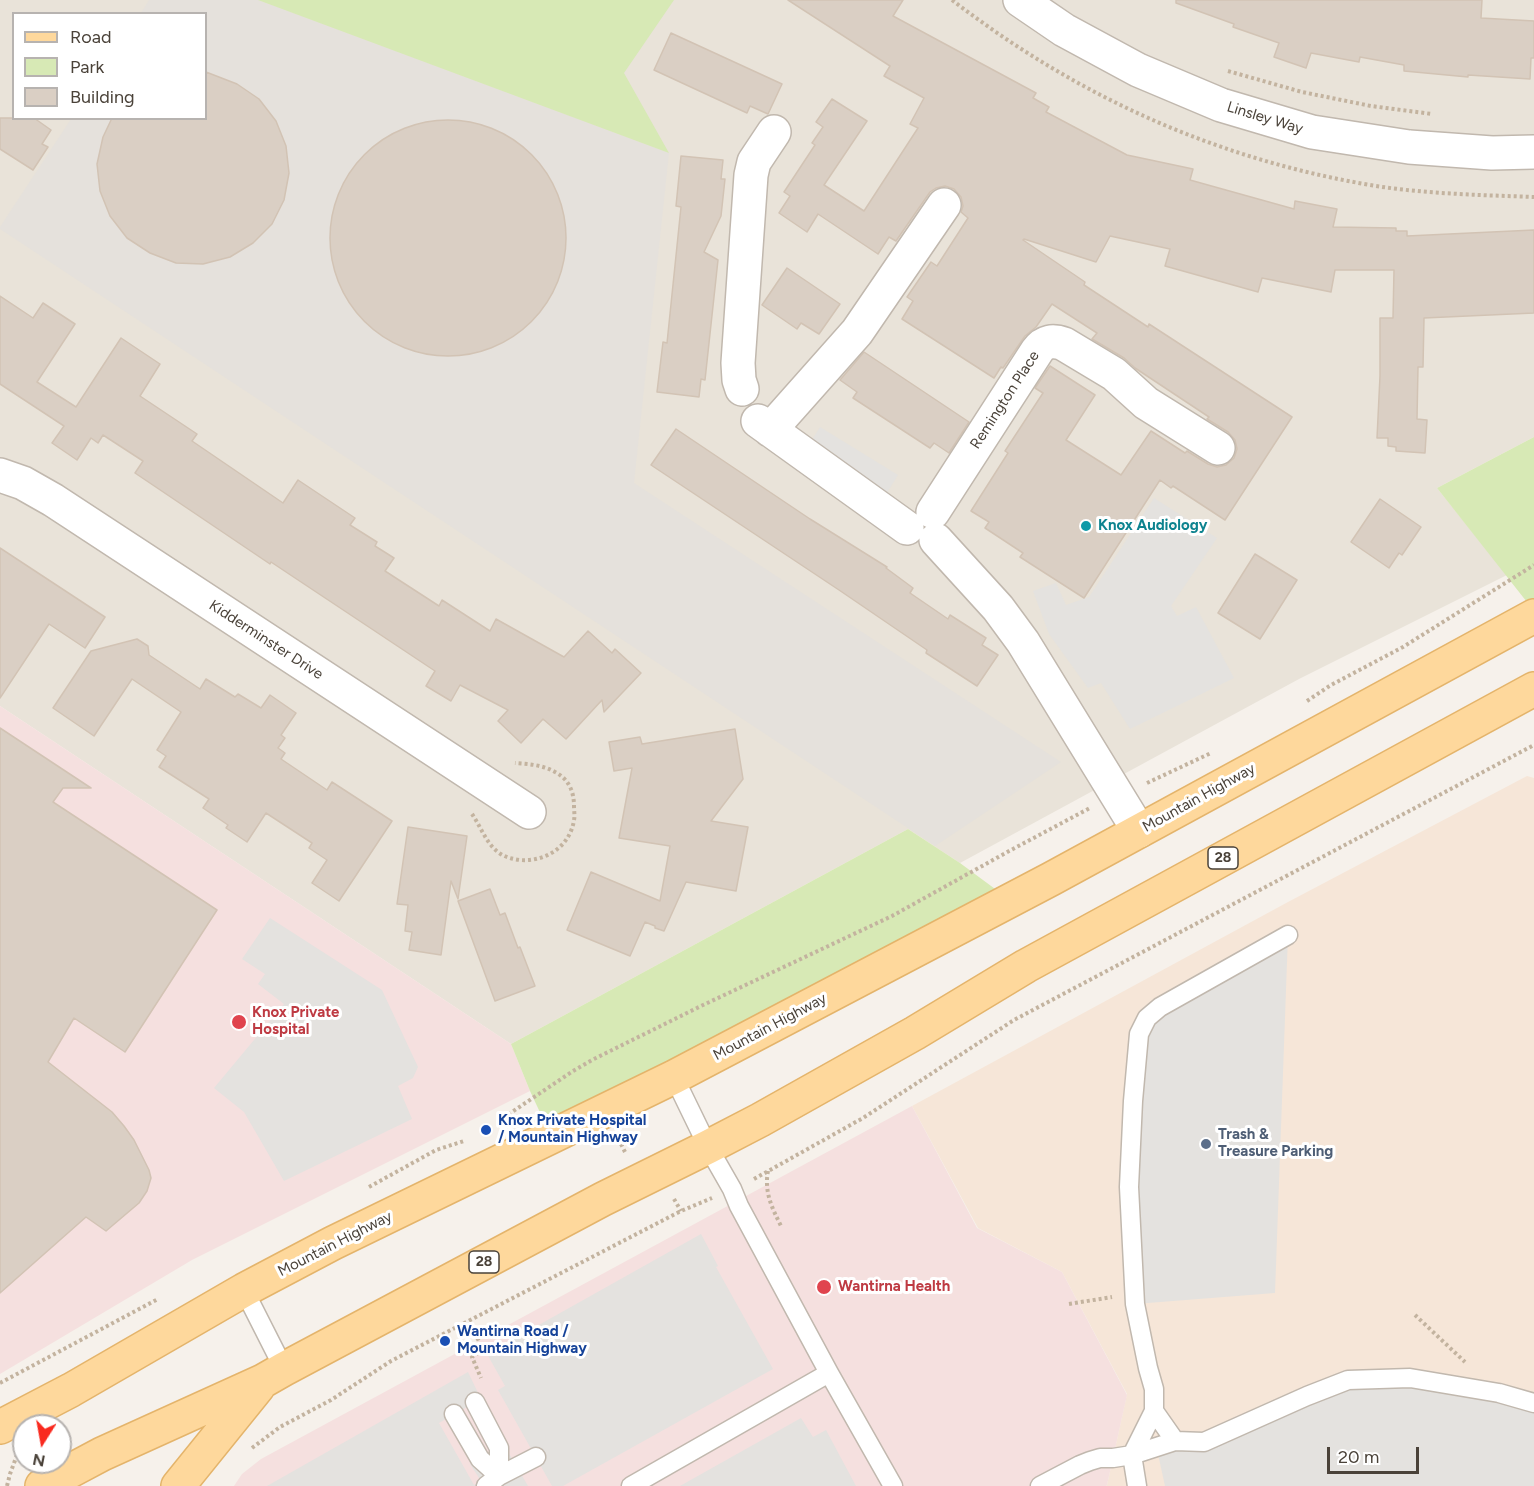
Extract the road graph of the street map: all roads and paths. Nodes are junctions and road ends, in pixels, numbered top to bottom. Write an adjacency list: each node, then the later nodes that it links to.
1 (1020, 0): 5 (street, Linsley Way)
2 (1227, 70): 3 (path)
3 (1436, 115)
4 (774, 132): 7 (street)
5 (1534, 152)
6 (944, 205): 7 (street)
7 (764, 425): 10 (street)
8 (1218, 448): 10 (street, Remington Place)
9 (0, 475): 19 (street, Kidderminster Drive)
10 (925, 527): 20 (street)
11 (1534, 565): 14 (path)
12 (1534, 616): 20 (main road, Mountain Highway)
13 (1534, 689): 25 (main road, 28)
14 (1302, 704)
15 (1534, 745): 26 (path)
16 (1212, 752): 17 (path)
17 (1141, 786)
18 (1095, 805): 23 (path)
19 (529, 812)
20 (1139, 831): 22 (main road, Mountain Highway)
21 (1288, 935): 29 (lane)
22 (674, 1077): 25 (lane); 28 (main road, Mountain Highway)
23 (493, 1134)
24 (471, 1140): 27 (path)
25 (708, 1147): 26 (lane); 35 (main road, 28)
26 (732, 1189): 33 (path); 34 (lane)
27 (364, 1190)
28 (244, 1290): 35 (lane); 38 (main road, Mountain Highway)
29 (1135, 1293): 31 (path); 42 (lane)
30 (163, 1297): 37 (path)
31 (1069, 1304)
32 (1415, 1315): 39 (path)
33 (469, 1322): 36 (path); 47 (path)
34 (829, 1373): 54 (lane); 55 (lane)
35 (274, 1375): 52 (main road, 28); 53 (main road)
36 (483, 1381)
37 (0, 1383)
38 (71, 1390): 43 (main road); 45 (main road, Mountain Highway)
39 (1498, 1394): 41 (lane); 46 (lane)
40 (475, 1402): 50 (lane)
41 (1534, 1403)
42 (1154, 1411): 46 (lane); 48 (lane)
43 (64, 1414)
44 (454, 1414): 50 (lane)
45 (10, 1437): 51 (path)
46 (1175, 1441): 48 (lane)
47 (248, 1451)
48 (1132, 1455): 56 (lane); 57 (lane)
49 (536, 1457): 50 (lane)
50 (493, 1481)
51 (7, 1486)
52 (42, 1486)
53 (178, 1486)
54 (631, 1486)
55 (893, 1486)
56 (1040, 1486)
57 (1137, 1486)

